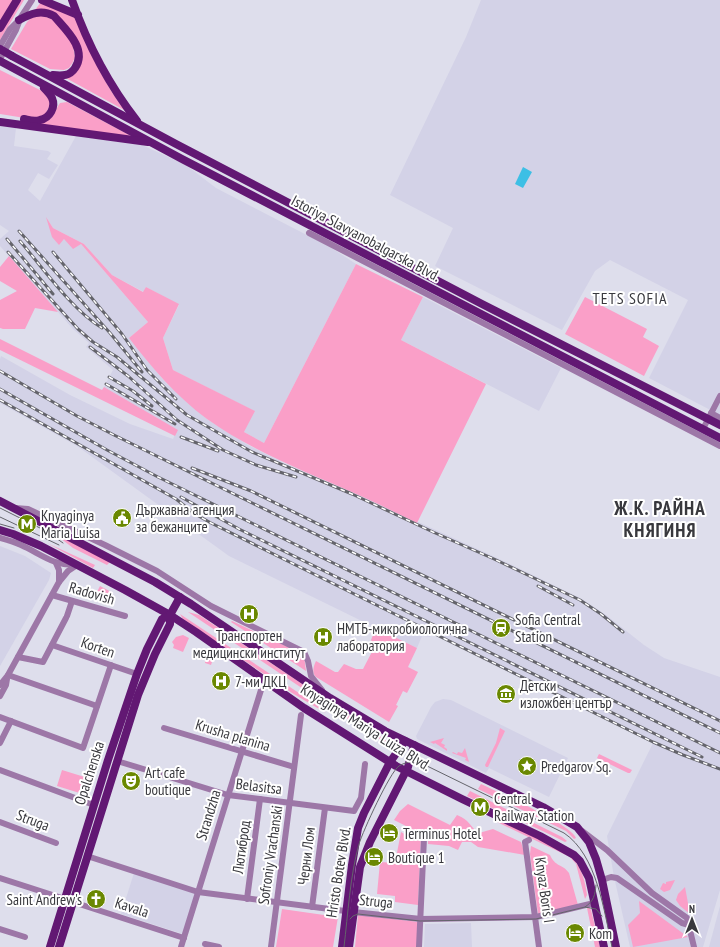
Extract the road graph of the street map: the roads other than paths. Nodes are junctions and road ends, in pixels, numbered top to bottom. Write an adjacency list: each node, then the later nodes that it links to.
1 (16, 0): 7 (main road)
2 (32, 0): 6 (street)
3 (42, 0): 5 (main road)
4 (72, 0): 5 (main road)
5 (78, 15): 15 (main road)
6 (19, 20): 8 (street); 10 (street); 11 (main road)
7 (0, 28)
8 (0, 46)
9 (0, 49): 11 (main road, Istoriya Slavyanobalgarska Blvd., bridge)
10 (2, 62): 12 (main road, Istoriya Slavyanobalgarska Blvd.)
11 (46, 73): 15 (main road, Istoriya Slavyanobalgarska Blvd.)
12 (38, 81): 13 (main road); 16 (main road, Istoriya Slavyanobalgarska Blvd.)
13 (0, 116)
14 (0, 122): 16 (main road)
15 (138, 123): 19 (main road, Istoriya Slavyanobalgarska Blvd.)
16 (154, 143): 22 (main road, Istoriya Slavyanobalgarska Blvd.)
17 (309, 233): 24 (street, Istoriya Slavyanobalgarska Blvd.)
18 (720, 396): 19 (street)
19 (709, 416): 20 (street, Istoriya Slavyanobalgarska Blvd.); 21 (main road, Istoriya Slavyanobalgarska Blvd.); 22 (street)
20 (720, 418)
21 (720, 425)
22 (702, 429): 23 (main road, Istoriya Slavyanobalgarska Blvd.)
23 (720, 438)
24 (720, 446)
25 (0, 501): 26 (main road, Knyaginya Mariya Luiza Blvd.)
26 (12, 508): 33 (main road, Knyaginya Mariya Luiza Blvd.); 45 (street, Knyaginya Mariya Luiza Blvd.)
27 (0, 530): 30 (main road, Knyaginya Mariya Luiza Blvd.)
28 (0, 538): 29 (street)
29 (56, 563): 30 (street); 31 (street)
30 (77, 565): 31 (street); 35 (main road, Knyaginya Mariya Luiza Blvd.)
31 (59, 582): 32 (street)
32 (52, 595): 34 (street, Radovish); 38 (street)
33 (180, 597): 35 (main road, Opalchenska); 45 (main road, Knyaginya Mariya Luiza Blvd.)
34 (72, 601): 36 (street, Radovish); 37 (street)
35 (170, 615): 40 (main road, Opalchenska); 55 (main road, Opalchenska); 56 (main road, Knyaginya Mariya Luiza Blvd.)
36 (125, 616)
37 (52, 645): 38 (street); 39 (street, Korten)
38 (18, 657): 41 (street)
39 (111, 665): 40 (street, Korten); 46 (street)
40 (136, 674): 64 (main road, Opalchenska)
41 (7, 677): 42 (street); 44 (street); 46 (street)
42 (0, 685)
43 (261, 690): 54 (street, Strandzha)
44 (0, 696)
45 (330, 698): 51 (main road, Knyaginya Mariya Luiza Blvd.)
46 (97, 706): 49 (street)
47 (301, 715): 58 (street, Sofroniy Vrachanski)
48 (0, 717): 49 (street)
49 (11, 721): 52 (street)
50 (164, 728): 54 (street, Krusha planina)
51 (405, 741): 53 (main road, Knyaginya Mariya Luiza Blvd.); 56 (main road, Hristo Botev Blvd.)
52 (0, 743)
53 (414, 745): 60 (main road, Hristo Botev Blvd.); 68 (main road, Knyaginya Mariya Luiza Blvd.)
54 (242, 751): 58 (street, Krusha planina); 61 (street, Strandzha)
55 (117, 761): 61 (street, Belasitsa); 72 (main road, Opalchenska)
56 (390, 762): 60 (main road, Knyaginya Mariya Luiza Blvd.); 81 (main road, Hristo Botev Blvd.)
57 (366, 764): 66 (street, Hristo Botev Blvd.)
58 (294, 767): 63 (street, Sofroniy Vrachanski)
59 (0, 770): 64 (street)
60 (406, 771): 79 (main road, Knyaginya Mariya Luiza Blvd.); 81 (main road, Hristo Botev Blvd.)
61 (228, 795): 62 (street, Belasitsa); 75 (street, Strandzha)
62 (260, 799): 63 (street, Belasitsa); 76 (street, Лютиброд)
63 (290, 803): 65 (street, Belasitsa); 78 (street, Sofroniy Vrachanski)
64 (94, 805): 77 (main road, Opalchenska)
65 (325, 808): 66 (street, Belasitsa); 80 (street, Черни Лом)
66 (354, 811)
67 (0, 822): 71 (street, Struga)
68 (577, 827): 74 (main road, Knyaginya Mariya Luiza Blvd.); 84 (street)
69 (424, 838): 83 (street)
70 (529, 840): 82 (street, Knyaz Boris I)
71 (56, 843)
72 (87, 856): 75 (street, Struga); 77 (main road, Opalchenska)
73 (0, 878): 77 (street, Kavala)
74 (602, 880): 84 (street); 99 (main road, Knyaginya Mariya Luiza Blvd.)
75 (198, 892): 76 (street, Struga); 87 (street, Strandzha)
76 (247, 899): 78 (street, Struga)
77 (69, 900): 87 (street, Kavala); 89 (main road, Opalchenska); 90 (main road, Opalchenska)
78 (277, 902): 80 (street, Struga); 93 (street, Sofroniy Vrachanski)
79 (594, 903): 82 (street, Struga); 98 (main road, Knyaginya Mariya Luiza Blvd.)
80 (312, 907): 81 (street, Struga)
81 (350, 912): 83 (street, Struga); 94 (main road, Hristo Botev Blvd.); 95 (main road, Hristo Botev Blvd.)
82 (536, 917): 83 (street, Struga); 97 (street, Knyaz Boris I)
83 (420, 920): 96 (street)
84 (689, 925): 100 (street)
85 (0, 929): 86 (street)
86 (25, 937)
87 (184, 938): 91 (street, Strandzha)
88 (205, 944): 92 (street)
89 (50, 947)
90 (59, 947)
91 (181, 947)
92 (219, 947)
93 (271, 947)
94 (342, 947)
95 (349, 947)
96 (419, 947)
97 (539, 947)
98 (604, 947)
99 (616, 947)
100 (694, 947)

